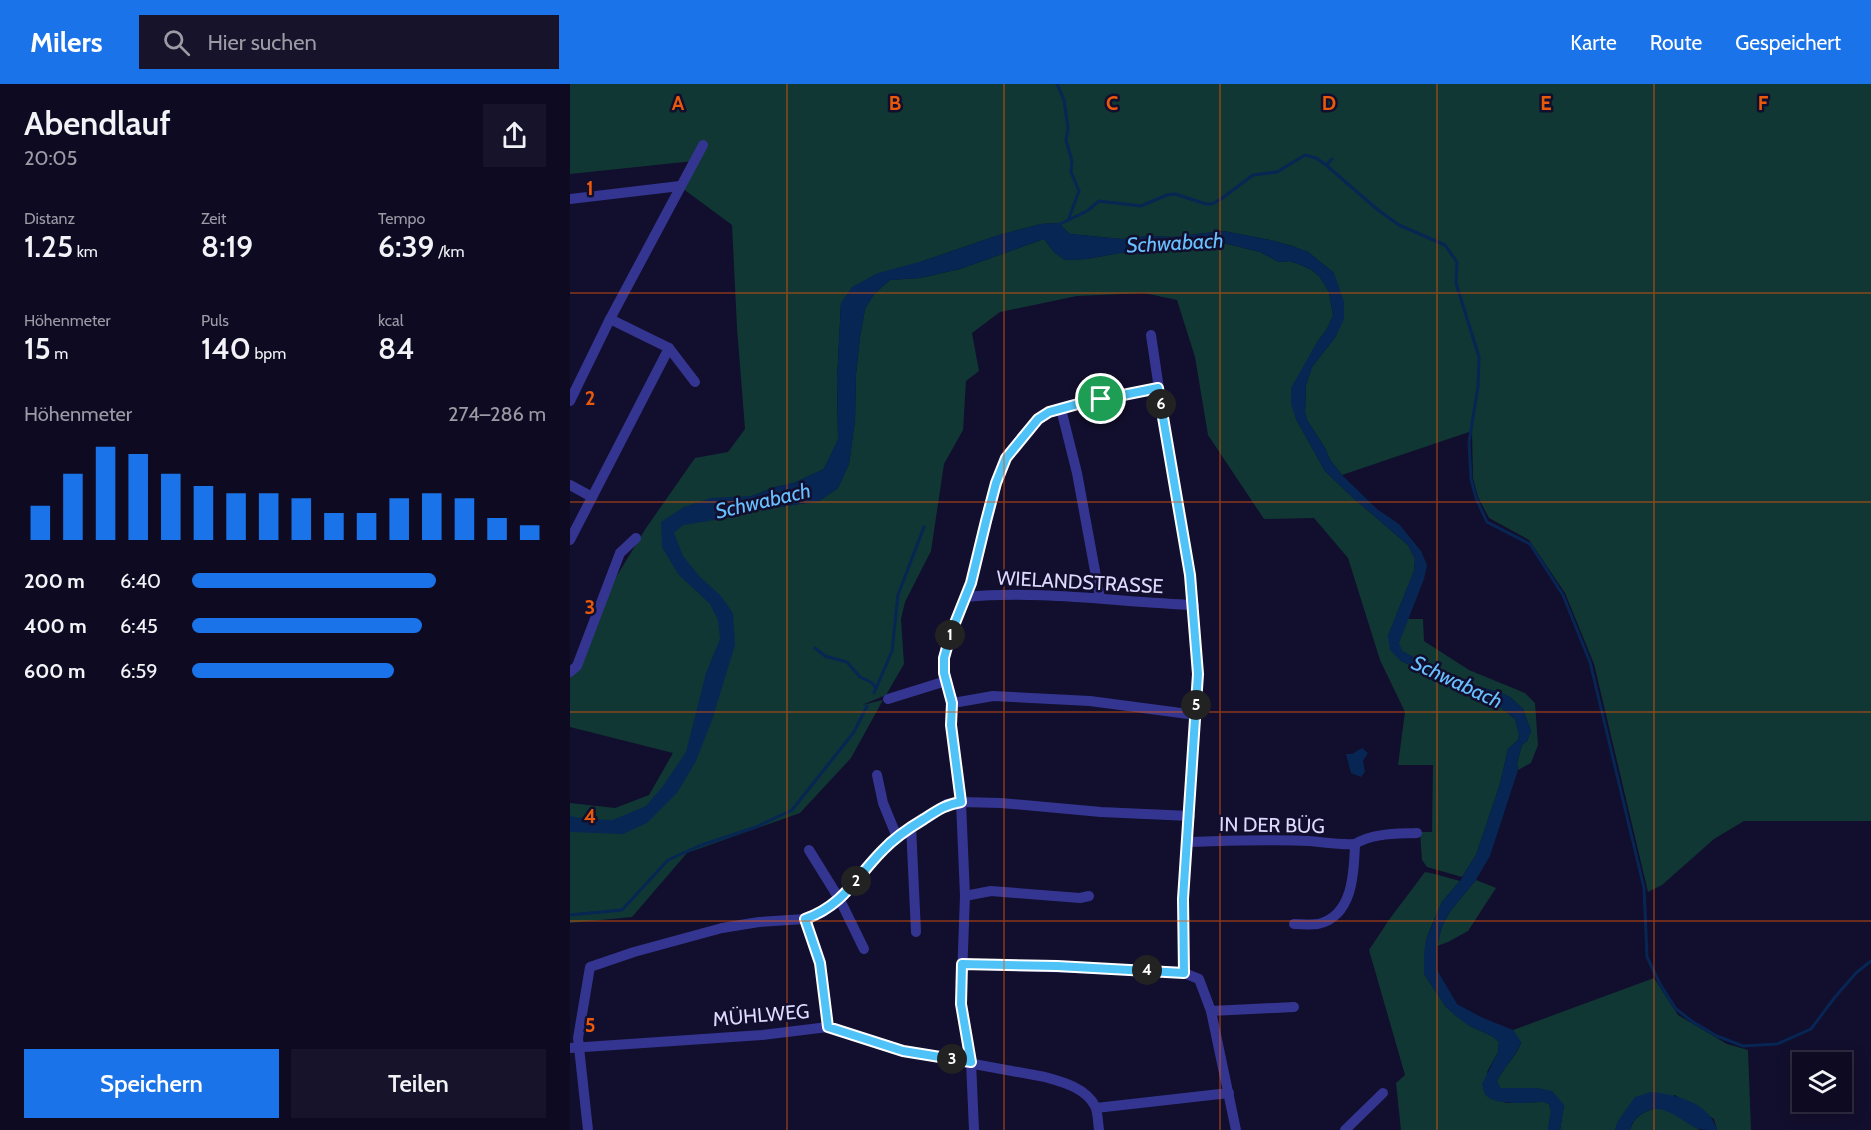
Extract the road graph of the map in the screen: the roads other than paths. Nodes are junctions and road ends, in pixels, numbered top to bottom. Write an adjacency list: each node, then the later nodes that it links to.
1 (703, 145): 2 (street)
2 (680, 186): 3 (street); 4 (street)
3 (570, 199)
4 (610, 319): 6 (street); 9 (street)
5 (1151, 335): 8 (street)
6 (669, 348): 7 (street); 12 (street)
7 (695, 382)
8 (1158, 388): 10 (street); 17 (street)
9 (570, 401)
10 (1061, 409): 15 (street); 16 (street)
11 (570, 484): 12 (street)
12 (592, 497): 14 (street)
13 (636, 538): 18 (street)
14 (570, 540)
15 (965, 597): 16 (street, WIELANDSTRASSE); 19 (street)
16 (1100, 598): 17 (street, WIELANDSTRASSE)
17 (1194, 605): 22 (street)
18 (570, 672)
19 (946, 681): 20 (street); 21 (street)
20 (888, 699)
21 (952, 703): 22 (street); 24 (street)
22 (1196, 715): 25 (street)
23 (877, 775): 28 (street)
24 (961, 802): 25 (street); 26 (street); 32 (street)
25 (1190, 816): 29 (street)
26 (911, 826): 28 (street); 37 (street)
27 (1416, 832): 30 (street, IN DER BÜG)
28 (897, 837): 34 (street)
29 (1188, 842): 30 (street, IN DER BÜG); 40 (street)
30 (1355, 844): 36 (street)
31 (809, 850): 34 (street)
32 (965, 896): 33 (street); 39 (street)
33 (1089, 896)
34 (840, 900): 35 (street); 38 (street)
35 (805, 919): 43 (street); 44 (street)
36 (1294, 924)
37 (916, 932)
38 (864, 949)
39 (962, 964): 40 (street); 45 (street)
40 (1184, 973): 42 (street)
41 (1294, 1007): 42 (street)
42 (1211, 1011): 46 (street)
43 (828, 1027): 44 (street, MÜHLWEG); 45 (street, MÜHLWEG)
44 (575, 1047): 49 (street)
45 (971, 1062): 48 (street, MÜHLWEG); 50 (street)
46 (1229, 1093): 48 (street); 52 (street)
47 (1383, 1093): 53 (street)
48 (1096, 1108): 51 (street)
49 (588, 1130)
50 (974, 1130)
51 (1099, 1130)
52 (1236, 1130)
53 (1345, 1130)

